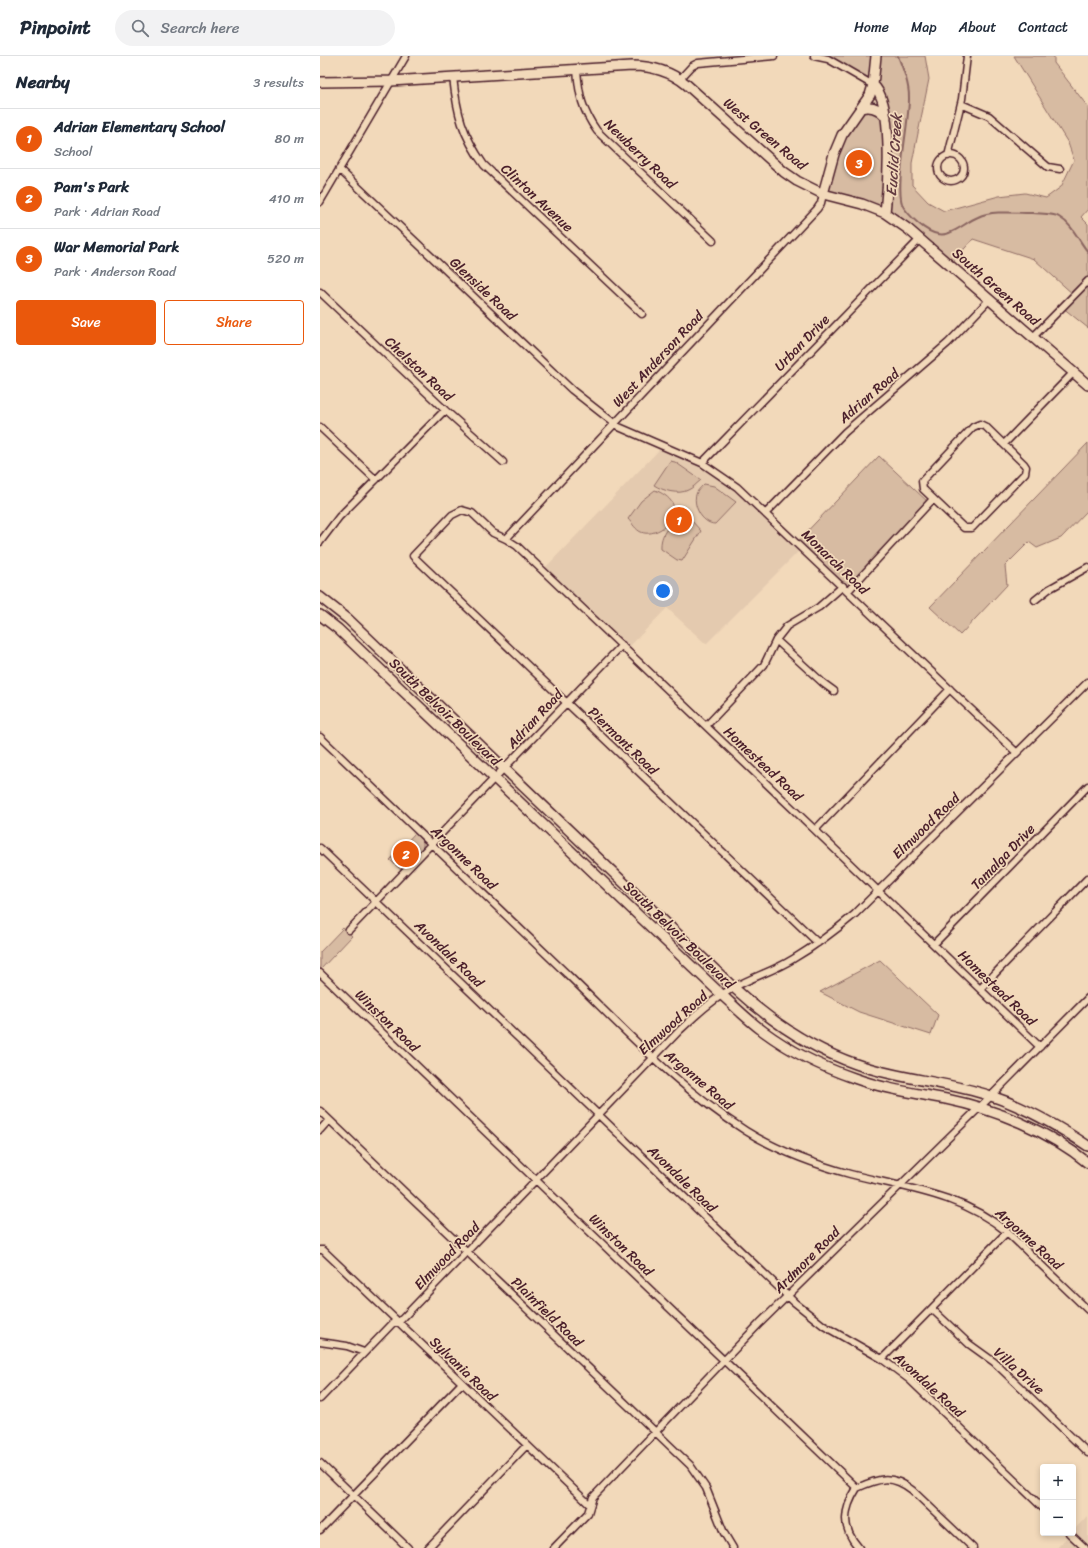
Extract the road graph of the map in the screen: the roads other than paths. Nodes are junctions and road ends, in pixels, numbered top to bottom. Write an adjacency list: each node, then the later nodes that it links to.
1 (406, 56): 9 (street)
2 (774, 56): 8 (street)
3 (814, 56): 11 (street)
4 (876, 56): 11 (street)
5 (967, 56): 12 (street)
6 (577, 70): 7 (street); 8 (street); 22 (street, Newberry Road)
7 (453, 77): 9 (street); 26 (street, Clinton Avenue)
8 (680, 79): 18 (street, West Green Road)
9 (391, 81): 10 (street); 16 (street)
10 (320, 82)
11 (873, 85): 13 (street); 14 (street)
12 (961, 104): 15 (street); 17 (street)
13 (861, 108): 14 (street); 18 (street)
14 (886, 117): 20 (street)
15 (948, 156): 15 (street)
16 (339, 170): 19 (street); 31 (street, Glenside Road)
17 (1060, 170)
18 (823, 194): 20 (street, West Green Road); 31 (street, West Anderson Road)
19 (320, 202)
20 (885, 213): 21 (street, South Green Road)
21 (920, 239): 25 (street, South Green Road); 35 (street, Urban Drive)
22 (713, 241)
23 (1088, 281): 27 (street)
24 (320, 292): 30 (street, Chelston Road)
25 (989, 300): 27 (street, South Green Road); 38 (street, Adrian Road)
26 (642, 314)
27 (1033, 338): 28 (street, South Green Road)
28 (1073, 373): 29 (street, South Green Road); 33 (street)
29 (1088, 385)
30 (445, 410): 34 (street, Chelston Road); 36 (street)
31 (613, 424): 35 (street, Monarch Road); 39 (street, West Anderson Road)
32 (320, 427): 36 (street)
33 (1004, 444): 37 (street); 37 (street)
34 (502, 462)
35 (702, 463): 38 (street, Monarch Road)
36 (376, 480): 40 (street)
37 (933, 499): 44 (street)
38 (766, 513): 43 (street, Monarch Road)
39 (506, 538): 41 (street, Homestead Road); 49 (street, Homestead Road)
40 (320, 542)
41 (413, 556): 53 (street, Piermont Road)
42 (1088, 567): 46 (street)
43 (843, 586): 44 (street, Monarch Road); 48 (street)
44 (848, 591): 51 (street, Monarch Road)
45 (320, 597): 57 (street, South Belvoir Boulevard)
46 (1035, 600)
47 (320, 615): 58 (street, South Belvoir Boulevard)
48 (776, 640): 52 (street); 54 (street)
49 (622, 645): 53 (street, Adrian Road); 54 (street, Homestead Road)
50 (1088, 682): 56 (street, Elmwood Road)
51 (950, 689): 56 (street, Monarch Road); 60 (street)
52 (834, 691)
53 (566, 703): 57 (street, Adrian Road); 67 (street, Piermont Road)
54 (706, 726): 60 (street, Homestead Road)
55 (320, 737): 61 (street, Argonne Road)
56 (1017, 753): 64 (street, Elmwood Road)
57 (505, 769): 58 (street, Adrian Road); 70 (street, South Belvoir Boulevard)
58 (495, 779): 61 (street, Adrian Road); 72 (street, South Belvoir Boulevard)
59 (1088, 786): 68 (street, Tamalga Drive)
60 (815, 830): 64 (street, Homestead Road)
61 (432, 844): 65 (street, Adrian Road); 75 (street, Argonne Road)
62 (320, 848): 65 (street, Avondale Road)
63 (1088, 878): 71 (street)
64 (877, 890): 67 (street, Elmwood Road); 68 (street, Homestead Road)
65 (377, 902): 66 (street, Adrian Road); 79 (street, Avondale Road)
66 (349, 930)
67 (818, 943): 70 (street, Elmwood Road)
68 (934, 944): 71 (street, Homestead Road)
69 (320, 973): 85 (street, Winston Road)
70 (733, 987): 72 (street, Elmwood Road); 76 (street, South Belvoir Boulevard)
71 (980, 989): 74 (street, Homestead Road)
72 (722, 995): 75 (street, Elmwood Road); 77 (street, South Belvoir Boulevard)
73 (1088, 998): 74 (street, Ardmore Road)
74 (1040, 1047): 76 (street, Ardmore Road)
75 (652, 1057): 79 (street, Elmwood Road); 86 (street, Argonne Road)
76 (991, 1096): 77 (street, Ardmore Road); 82 (street, South Belvoir Boulevard)
77 (978, 1108): 83 (street, South Belvoir Boulevard); 86 (street, Ardmore Road)
78 (320, 1111): 80 (street, Plainfield Road)
79 (598, 1115): 85 (street, Elmwood Road); 90 (street, Avondale Road)
80 (329, 1120): 81 (street); 89 (street, Plainfield Road)
81 (320, 1130)
82 (1088, 1147): 83 (street)
83 (1080, 1157): 84 (street, South Belvoir Boulevard)
84 (1088, 1163)
85 (535, 1180): 89 (street, Elmwood Road); 97 (street, Winston Road)
86 (899, 1186): 87 (street, Argonne Road); 90 (street, Ardmore Road)
87 (1007, 1232): 91 (street); 92 (street, Argonne Road)
88 (320, 1250): 93 (street, Sylvania Road)
89 (467, 1252): 93 (street, Elmwood Road); 100 (street, Plainfield Road)
90 (788, 1296): 96 (street, Avondale Road); 97 (street, Ardmore Road)
91 (932, 1309): 96 (street); 102 (street, Villa Drive)
92 (1088, 1310)
93 (397, 1322): 95 (street, Elmwood Road); 98 (street, Sylvania Road)
94 (320, 1342): 95 (street)
95 (364, 1352): 99 (street, Elmwood Road)
96 (882, 1359): 107 (street, Avondale Road)
97 (724, 1360): 100 (street, Ardmore Road); 104 (street, Winston Road)
98 (461, 1384): 101 (street, Sylvania Road); 105 (street)
99 (320, 1399)
100 (655, 1432): 106 (street, Ardmore Road); 113 (street, Plainfield Road)
101 (526, 1446): 106 (street, Sylvania Road); 111 (street)
102 (1088, 1453)
103 (320, 1463): 105 (street)
104 (857, 1488): 114 (street); 115 (street)
105 (354, 1495): 108 (street); 110 (street)
106 (590, 1505): 112 (street, Ardmore Road)
107 (1040, 1505)
108 (320, 1530)
109 (1072, 1536): 116 (street)
110 (408, 1548)
111 (428, 1548)
112 (554, 1548)
113 (733, 1548)
114 (859, 1548)
115 (973, 1548)
116 (1085, 1548)

